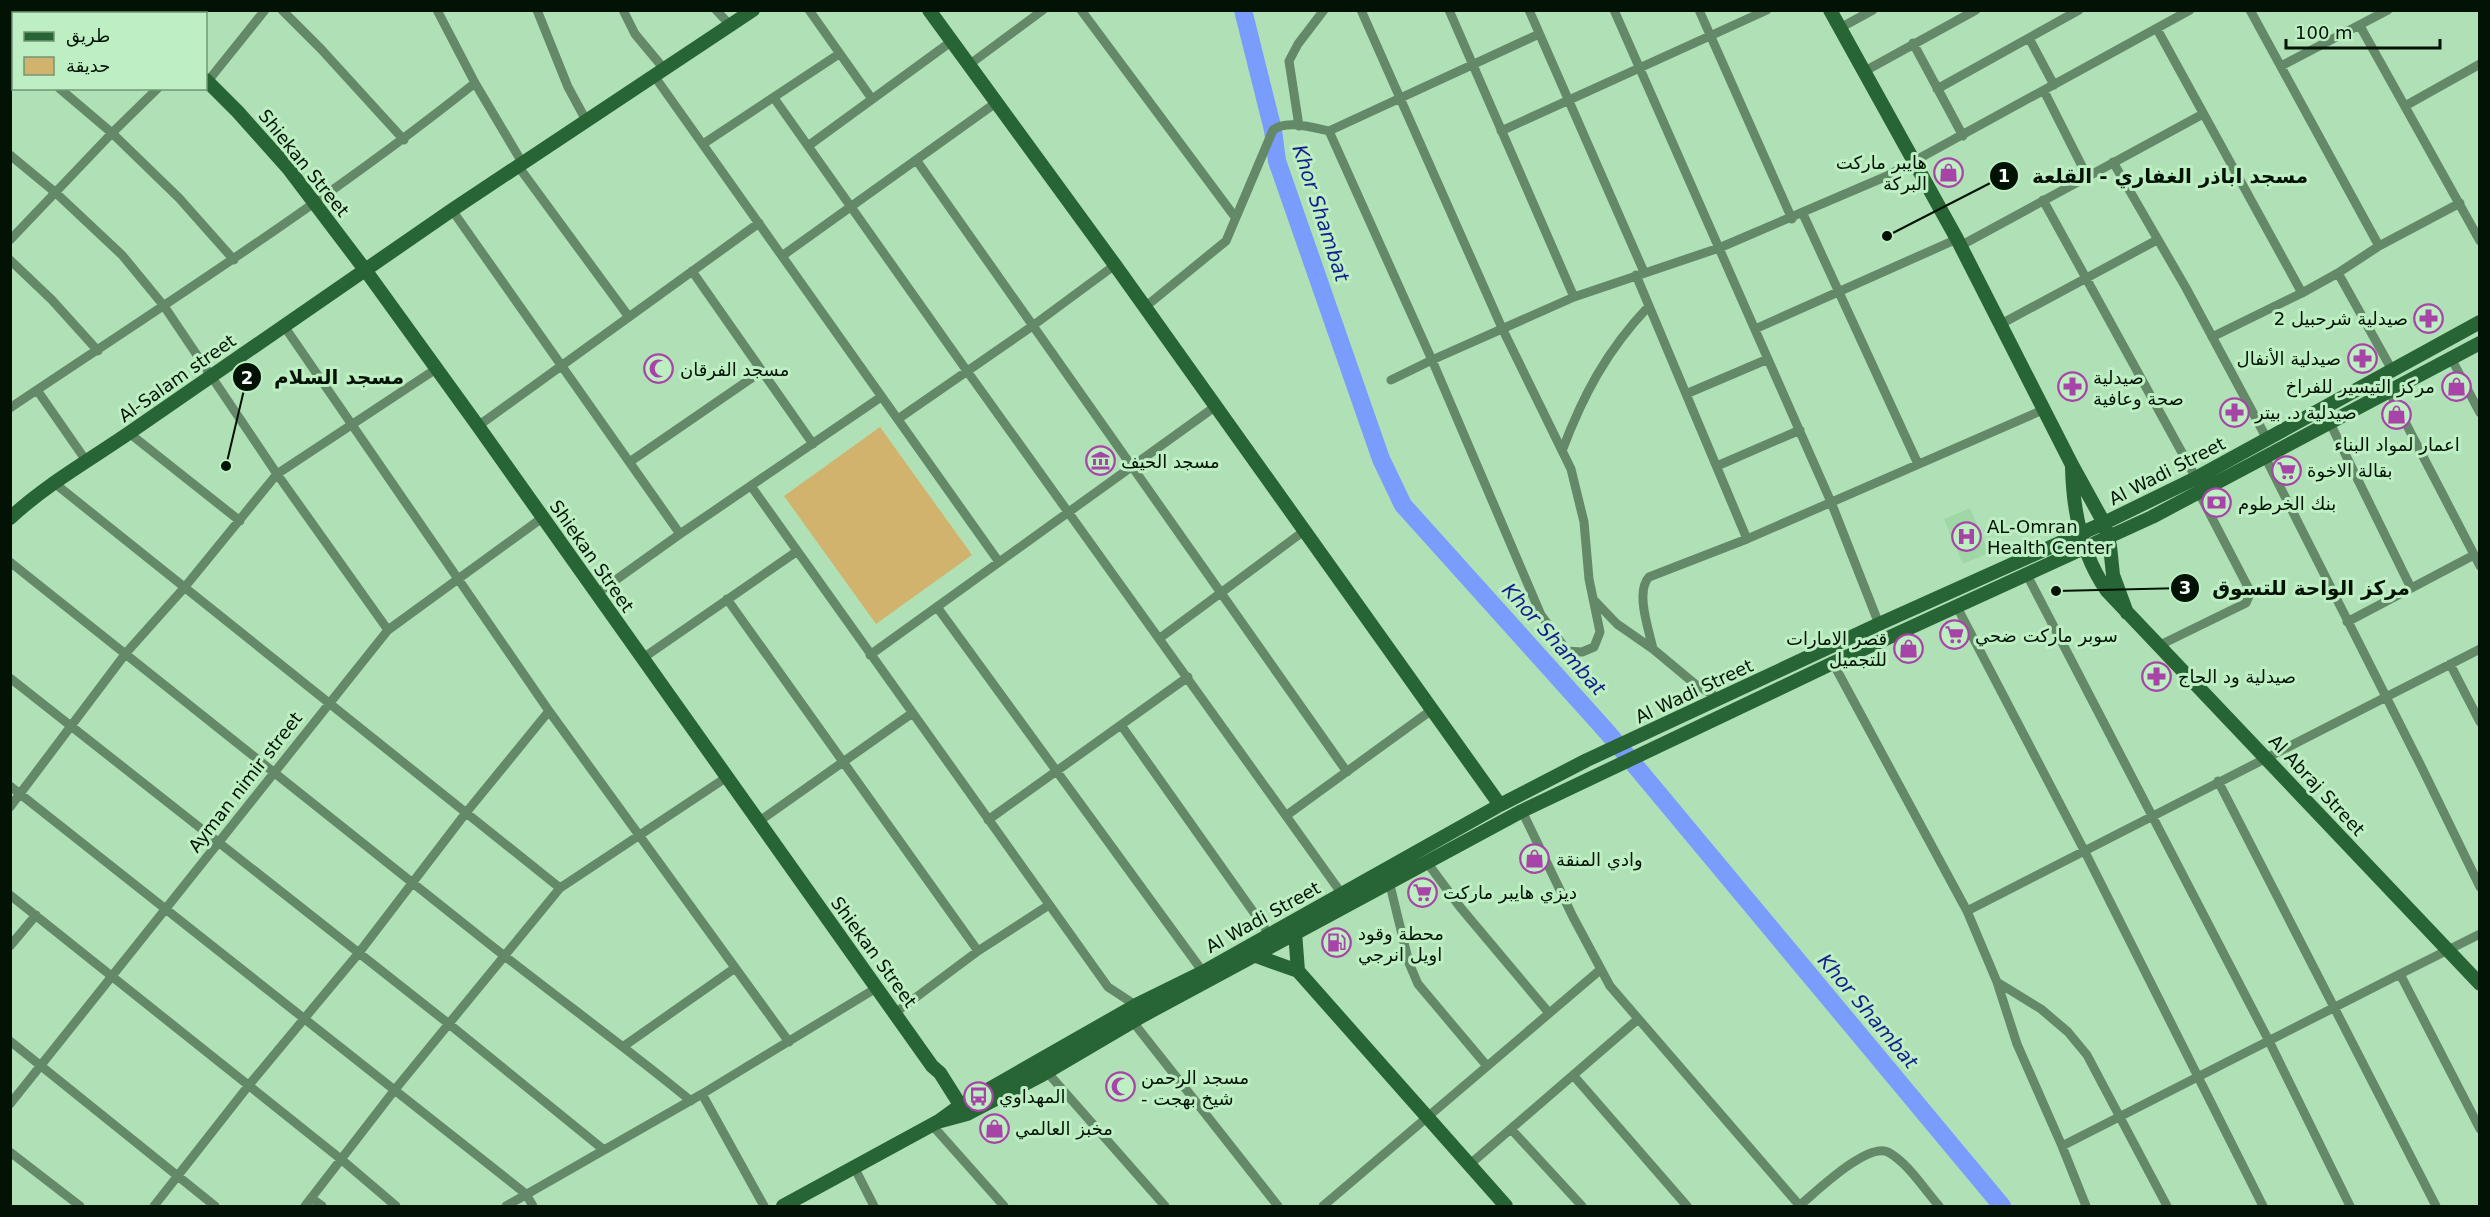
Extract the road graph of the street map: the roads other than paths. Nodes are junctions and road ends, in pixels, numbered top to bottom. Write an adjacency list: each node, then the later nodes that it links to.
1 (265, 10): 44 (street)
2 (282, 10): 65 (street)
3 (438, 10): 46 (street)
4 (537, 10): 59 (street)
5 (623, 10): 43 (street)
6 (716, 10): 27 (street)
7 (753, 10): 27 (street, Al-Salam street)
8 (809, 10): 36 (street)
9 (929, 10): 34 (street)
10 (1043, 10): 37 (street)
11 (1081, 10): 81 (street)
12 (1324, 10): 60 (street)
13 (1361, 10): 53 (street)
14 (1449, 10): 39 (street)
15 (1529, 10): 31 (street)
16 (1614, 10): 41 (street)
17 (1699, 10): 32 (street)
18 (1767, 10): 32 (street)
19 (1830, 10): 29 (street)
20 (1873, 10): 29 (street)
21 (1976, 10): 35 (street)
22 (2079, 10): 33 (street)
23 (2190, 10): 26 (street)
24 (2250, 10): 40 (street)
25 (2388, 10): 28 (street)
26 (2175, 14): 30 (street)
27 (730, 25): 43 (street, Al-Salam street)
28 (2360, 26): 40 (street); 57 (street)
29 (1840, 28): 42 (street)
30 (2157, 29): 47 (street); 58 (street)
31 (1539, 34): 39 (street); 55 (street)
32 (1710, 36): 41 (street); 82 (street)
33 (2029, 38): 47 (street); 48 (street)
34 (952, 41): 37 (street); 54 (street)
35 (1913, 44): 42 (street); 48 (street)
36 (839, 54): 52 (street); 54 (street)
37 (970, 64): 56 (street)
38 (2480, 64): 57 (street)
39 (1473, 65): 53 (street); 62 (street)
40 (2282, 66): 88 (street)
41 (1640, 68): 55 (street); 89 (street)
42 (1865, 71): 70 (street)
43 (660, 73): 59 (street, Al-Salam street); 66 (street)
44 (207, 80)
45 (207, 82): 77 (street, Shiekan Street)
46 (475, 82): 65 (street); 72 (street)
47 (2054, 85): 51 (street)
48 (1937, 89): 64 (street)
49 (61, 90): 63 (street)
50 (156, 90): 63 (street)
51 (2044, 91): 64 (street); 73 (street)
52 (774, 98): 66 (street); 67 (street)
53 (1401, 98): 61 (street); 110 (street)
54 (872, 99): 67 (street)
55 (1568, 100): 62 (street); 96 (street)
56 (997, 102): 69 (street); 93 (street)
57 (2405, 106): 76 (street)
58 (2203, 114): 71 (street); 100 (street)
59 (586, 122): 72 (street, Al-Salam street)
60 (1299, 126): 61 (street); 81 (street)
61 (1329, 131): 117 (street)
62 (1501, 131): 101 (street)
63 (112, 133): 74 (street); 92 (street)
64 (1963, 136): 70 (street)
65 (404, 140): 77 (street)
66 (703, 144): 83 (street)
67 (808, 146): 78 (street)
68 (10, 154): 74 (street)
69 (917, 161): 78 (street); 109 (street)
70 (1915, 162): 80 (street); 87 (street)
71 (2113, 162): 73 (street); 85 (street)
72 (521, 165): 79 (street, Al-Salam street); 105 (street)
73 (2088, 176): 75 (street)
74 (56, 193): 84 (street); 102 (street)
75 (2043, 200): 87 (street); 98 (street)
76 (2460, 203): 86 (street); 88 (street)
77 (315, 204): 92 (street); 94 (street, Shiekan Street)
78 (852, 208): 90 (street); 122 (street)
79 (452, 210): 94 (street, Al-Salam street); 118 (street)
80 (1803, 214): 82 (street); 99 (street)
81 (1235, 217): 104 (street)
82 (1792, 219): 89 (street)
83 (759, 223): 90 (street); 95 (street)
84 (10, 240)
85 (2157, 240): 98 (street); 112 (street)
86 (2480, 241)
87 (1959, 242): 99 (street); 107 (street)
88 (2379, 246): 97 (street)
89 (1719, 248): 96 (street); 111 (street)
90 (782, 256): 128 (street)
91 (10, 260): 114 (street)
92 (234, 260): 102 (street)
93 (1115, 265): 104 (street); 109 (street)
94 (366, 271): 108 (street, Al-Salam street); 119 (street, Shiekan Street)
95 (692, 271): 105 (street); 121 (street)
96 (1640, 273): 101 (street); 103 (street)
97 (2338, 273): 100 (street); 120 (street)
98 (2086, 278): 107 (street); 150 (street)
99 (1840, 292): 111 (street); 145 (street)
100 (2302, 293): 112 (street)
101 (1574, 297): 110 (street)
102 (164, 306): 114 (street); 123 (street)
103 (1649, 306): 127 (street); 141 (street)
104 (1145, 307): 129 (street)
105 (629, 317): 118 (street)
106 (2480, 322): 120 (street, Al Wadi Street)
107 (2001, 324): 131 (street)
108 (284, 326): 123 (street, Al-Salam street); 135 (street)
109 (1031, 327): 122 (street); 148 (street)
110 (1502, 328): 117 (street); 141 (street)
111 (1755, 329): 116 (street)
112 (2212, 337): 139 (street)
113 (2480, 343): 115 (street, Al Wadi Street)
114 (98, 351): 125 (street)
115 (2451, 358): 126 (street, Al Wadi Street); 132 (street)
116 (1768, 359): 127 (street); 137 (street)
117 (1432, 360): 124 (street); 178 (street)
118 (563, 365): 136 (street); 143 (street)
119 (436, 369): 135 (street); 136 (street, Shiekan Street)
120 (2392, 370): 139 (street, Al Wadi Street)
121 (762, 371): 140 (street); 143 (street)
122 (967, 371): 133 (street); 155 (street)
123 (212, 376): 138 (street, Al-Salam street); 149 (street)
124 (1390, 380)
125 (37, 390): 130 (street); 144 (street)
126 (2389, 391): 134 (street, Al Wadi Street); 167 (street)
127 (1686, 394): 147 (street)
128 (881, 397): 133 (street); 140 (street)
129 (1216, 406): 148 (street); 160 (street)
130 (10, 408)
131 (2045, 409): 145 (street); 146 (street)
132 (2480, 413)
133 (898, 419): 169 (street)
134 (2330, 423): 142 (street, Al Wadi Street); 174 (street)
135 (352, 426): 149 (street); 172 (street)
136 (478, 426): 157 (street, Shiekan Street)
137 (1800, 430): 147 (street); 154 (street)
138 (129, 433): 144 (street, Al-Salam street); 158 (street)
139 (2267, 439): 150 (street, Al Wadi Street)
140 (813, 444): 152 (street)
141 (1562, 451): 178 (street)
142 (2265, 457): 153 (street, Al Wadi Street); 182 (street)
143 (631, 461): 162 (street)
144 (87, 462): 151 (street, Al-Salam street)
145 (1918, 464): 154 (street)
146 (2072, 465): 159 (street); 161 (street, Al Abraj Street)
147 (1717, 466): 163 (street)
148 (1132, 467): 155 (street); 175 (street)
149 (277, 474): 158 (street); 184 (street)
150 (2196, 477): 159 (street, Al Wadi Street)
151 (53, 482): 156 (street, Al-Salam street); 173 (street)
152 (751, 486): 162 (street); 166 (street)
153 (2199, 493): 164 (street, Al Wadi Street); 186 (street)
154 (1831, 502): 163 (street); 183 (street)
155 (1068, 513): 169 (street); 185 (street)
156 (10, 518)
157 (542, 518): 172 (street, Ayman nimir street); 176 (street, Shiekan Street)
158 (240, 521): 173 (street)
159 (2104, 523): 161 (street, Al Wadi Street); 164 (street)
160 (1304, 531): 175 (street); 199 (street)
161 (2080, 533): 165 (street, Al Abraj Street); 183 (street, Al Wadi Street)
162 (680, 534): 176 (street)
163 (1748, 538): 187 (street)
164 (2108, 538): 165 (street, Al Wadi Street); 181 (street)
165 (2085, 549): 171 (street, Al Wadi Street); 181 (street, Al Abraj Street)
166 (796, 552): 177 (street); 190 (street)
167 (2474, 555): 170 (street); 174 (street)
168 (10, 562): 189 (street)
169 (999, 562): 179 (street)
170 (2480, 566)
171 (2027, 576): 180 (street, Al Wadi Street); 219 (street)
172 (458, 579): 184 (street, Ayman nimir street); 200 (street)
173 (184, 588): 189 (street); 198 (street)
174 (2411, 588): 182 (street)
175 (1221, 593): 185 (street); 208 (street)
176 (596, 594): 191 (street, Shiekan Street)
177 (727, 599): 191 (street); 206 (street)
178 (1593, 599): 187 (street)
179 (937, 607): 190 (street); 207 (street)
180 (1957, 608): 192 (street, Al Wadi Street); 224 (street)
181 (2127, 613): 186 (street, Al Abraj Street)
182 (2348, 622): 196 (street)
183 (1879, 624): 197 (street, Al Wadi Street)
184 (388, 630): 198 (street, Ayman nimir street)
185 (1160, 638): 194 (street)
186 (2160, 645): 205 (street, Al Abraj Street)
187 (1653, 649): 197 (street)
188 (2480, 649): 193 (street)
189 (126, 653): 204 (street); 209 (street)
190 (870, 655): 201 (street)
191 (643, 658): 210 (street, Shiekan Street)
192 (1833, 663): 216 (street, Al Wadi Street); 234 (street)
193 (2450, 664): 196 (street); 202 (street)
194 (1188, 677): 203 (street); 218 (street)
195 (10, 678): 204 (street)
196 (2386, 696): 205 (street); 228 (street)
197 (1720, 699): 214 (street, Al Wadi Street)
198 (330, 702): 209 (street, Ayman nimir street); 217 (street)
199 (1433, 709): 208 (street); 214 (street)
200 (549, 711): 217 (street); 222 (street)
201 (911, 714): 206 (street); 220 (street)
202 (2480, 722)
203 (1121, 725): 207 (street); 237 (street)
204 (72, 728): 213 (street); 223 (street)
205 (2265, 756): 211 (street); 240 (street, Al Abraj Street)
206 (842, 762): 221 (street); 241 (street)
207 (1056, 771): 220 (street); 248 (street)
208 (1347, 772): 218 (street)
209 (272, 773): 223 (street, Ayman nimir street); 227 (street)
210 (727, 777): 221 (street, Shiekan Street); 222 (street)
211 (2218, 781): 219 (street); 254 (street)
212 (10, 786): 213 (street)
213 (21, 795): 215 (street); 233 (street)
214 (1500, 805): 230 (street, Al Wadi Street)
215 (10, 807)
216 (1522, 811): 225 (street, Al Wadi Street); 246 (street)
217 (465, 814): 227 (street); 229 (street)
218 (1287, 815): 230 (street)
219 (2150, 816): 224 (street); 262 (street)
220 (988, 820): 232 (street)
221 (758, 822): 253 (street, Shiekan Street)
222 (639, 836): 229 (street); 245 (street)
223 (218, 844): 233 (street, Ayman nimir street); 242 (street)
224 (2084, 850): 234 (street); 269 (street)
225 (1426, 861): 226 (street, Al Wadi Street); 256 (street)
226 (1389, 881): 236 (street, Al Wadi Street); 266 (street)
227 (412, 883): 242 (street); 243 (street)
228 (2480, 887)
229 (560, 888): 243 (street)
230 (1342, 894): 237 (street, Al Wadi Street)
231 (10, 895): 235 (street)
232 (1049, 905): 241 (street); 257 (street)
233 (165, 910): 250 (street, Ayman nimir street); 258 (street)
234 (1967, 911): 251 (street)
235 (36, 915): 239 (street); 250 (street)
236 (1295, 932): 244 (street, Al Wadi Street); 247 (street)
237 (1269, 934): 248 (street, Al Wadi Street)
238 (2480, 934): 240 (street)
239 (10, 946)
240 (2447, 950): 249 (street); 252 (street, Al Abraj Street)
241 (978, 951): 255 (street)
242 (358, 954): 258 (street); 260 (street)
243 (504, 956): 260 (street); 264 (street)
244 (1256, 956): 247 (street); 257 (street, Al Wadi Street)
245 (735, 968): 263 (street); 264 (street)
246 (1600, 970): 256 (street); 259 (street)
247 (1298, 971): 277 (street)
248 (1203, 972): 257 (street, Al Wadi Street)
249 (2400, 974): 254 (street); 280 (street)
250 (112, 977): 265 (street, Ayman nimir street); 270 (street)
251 (1997, 982): 276 (street); 281 (street)
252 (2480, 984)
253 (878, 987): 255 (street, Shiekan Street); 263 (street)
254 (2334, 1008): 262 (street); 315 (street)
255 (896, 1013): 275 (street, Shiekan Street)
256 (1549, 1013): 266 (street)
257 (1138, 1014): 267 (street, Al Wadi Street); 275 (street, Al Wadi Street); 304 (street)
258 (303, 1018): 270 (street); 271 (street)
259 (1638, 1020): 268 (street); 309 (street)
260 (449, 1024): 271 (street); 282 (street)
261 (10, 1041): 265 (street)
262 (2268, 1041): 269 (street); 314 (street)
263 (789, 1042): 272 (street)
264 (624, 1046): 273 (street)
265 (41, 1065): 274 (street, Ayman nimir street); 287 (street)
266 (1487, 1066): 277 (street)
267 (1047, 1072): 275 (street, Al Wadi Street); 303 (street)
268 (1573, 1075): 279 (street); 308 (street)
269 (2198, 1077): 276 (street); 313 (street)
270 (249, 1084): 284 (street); 287 (street)
271 (393, 1092): 284 (street); 288 (street)
272 (702, 1094): 273 (street); 299 (street)
273 (691, 1101): 282 (street)
274 (10, 1104)
275 (960, 1112): 278 (street, Al Wadi Street)
276 (2121, 1116): 281 (street); 312 (street)
277 (1427, 1118): 285 (street); 290 (street)
278 (936, 1123): 286 (street, Al Wadi Street); 302 (street)
279 (1511, 1129): 285 (street); 307 (street)
280 (2480, 1129)
281 (2062, 1146): 311 (street)
282 (604, 1150): 288 (street)
283 (10, 1152): 291 (street)
284 (342, 1160): 289 (street); 296 (street)
285 (1469, 1165): 306 (street)
286 (854, 1167): 300 (street, Al Wadi Street); 301 (street)
287 (178, 1177): 292 (street); 293 (street)
288 (526, 1194): 297 (street); 298 (street)
289 (311, 1198): 294 (street); 295 (street)
290 (1335, 1203): 305 (street)
291 (80, 1206)
292 (154, 1206)
293 (215, 1206)
294 (304, 1206)
295 (322, 1206)
296 (396, 1206)
297 (506, 1206)
298 (533, 1206)
299 (764, 1206)
300 (783, 1206)
301 (874, 1206)
302 (1004, 1206)
303 (1165, 1206)
304 (1278, 1206)
305 (1323, 1206)
306 (1506, 1206)
307 (1582, 1206)
308 (1687, 1206)
309 (1799, 1206): 310 (street)
310 (1939, 1206)
311 (2086, 1206)
312 (2168, 1206)
313 (2263, 1206)
314 (2350, 1206)
315 (2436, 1206)

